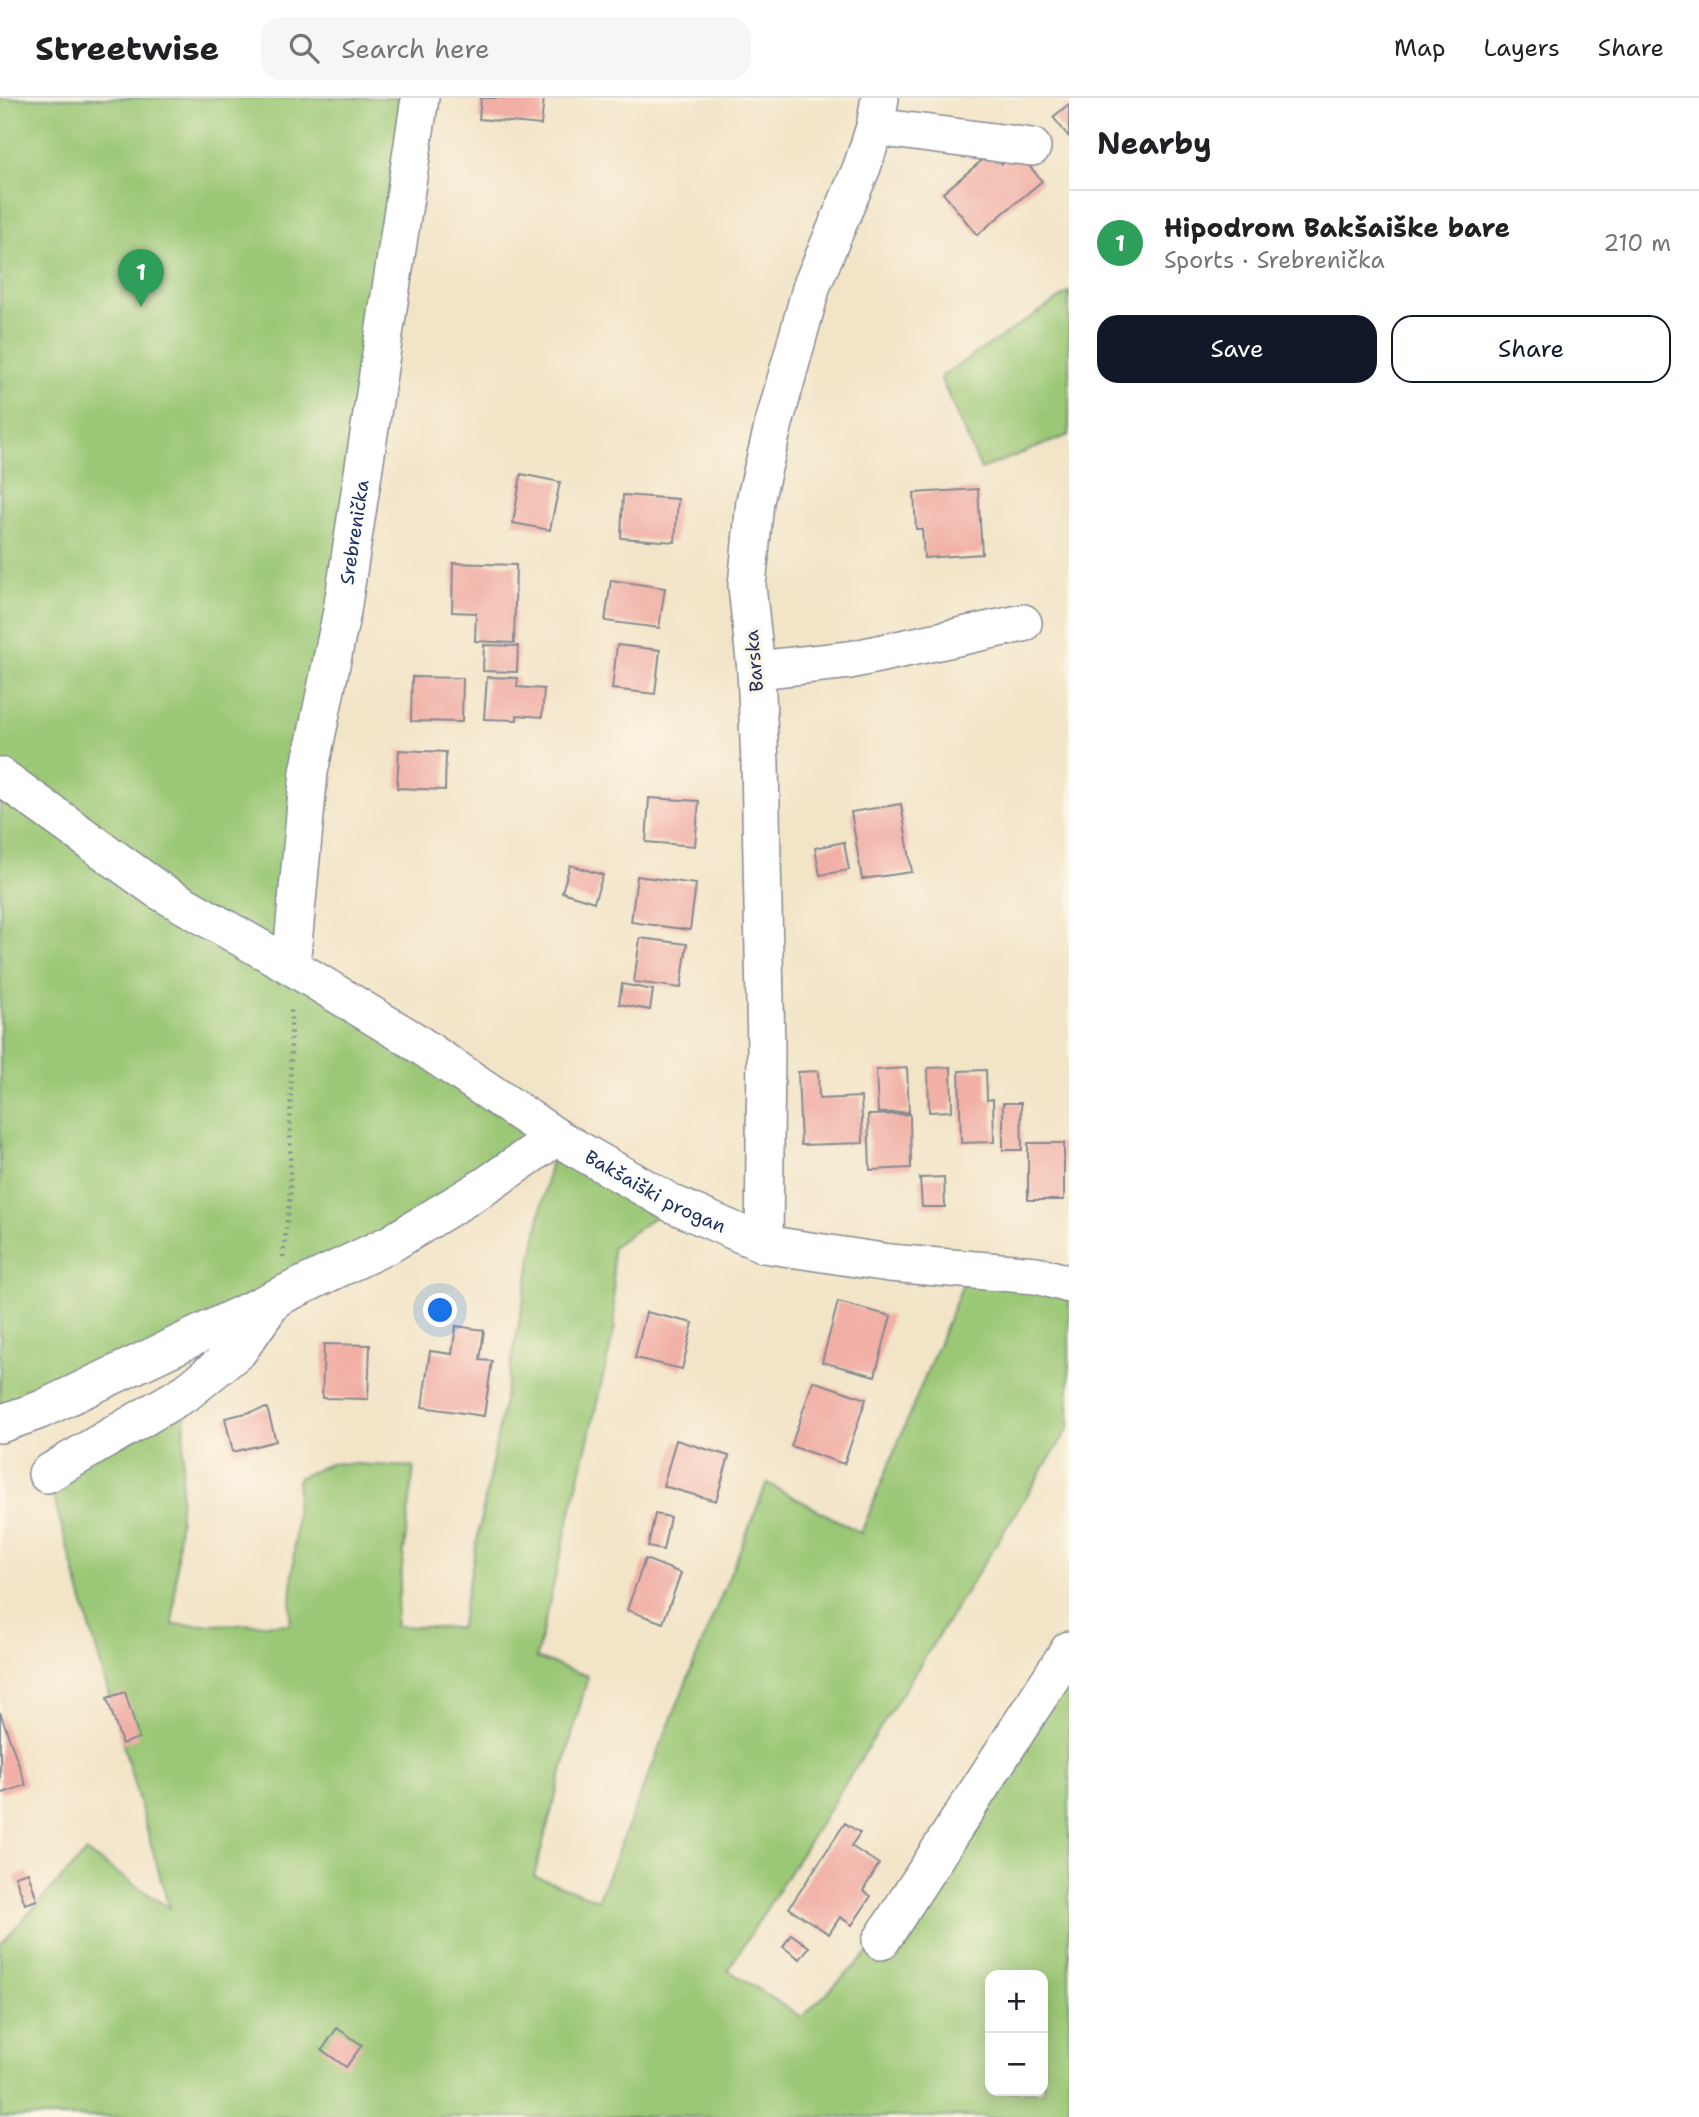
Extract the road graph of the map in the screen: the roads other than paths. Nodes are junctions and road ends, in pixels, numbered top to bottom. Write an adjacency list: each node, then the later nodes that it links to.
1 (420, 98): 7 (street, Srebrenička)
2 (877, 112): 3 (street); 5 (street, Barska)
3 (1032, 147)
4 (1023, 623): 5 (street)
5 (756, 670): 9 (street, Barska)
6 (0, 776): 7 (street, Bakšaiški progan)
7 (291, 966): 8 (street, Bakšaiški progan)
8 (556, 1138): 9 (street, Bakšaiški progan); 11 (street)
9 (764, 1244): 10 (street, Bakšaiški progan)
10 (1069, 1284)
11 (274, 1299): 12 (street); 13 (street)
12 (0, 1424)
13 (47, 1474)
14 (1069, 1650): 15 (street)
15 (881, 1941)

